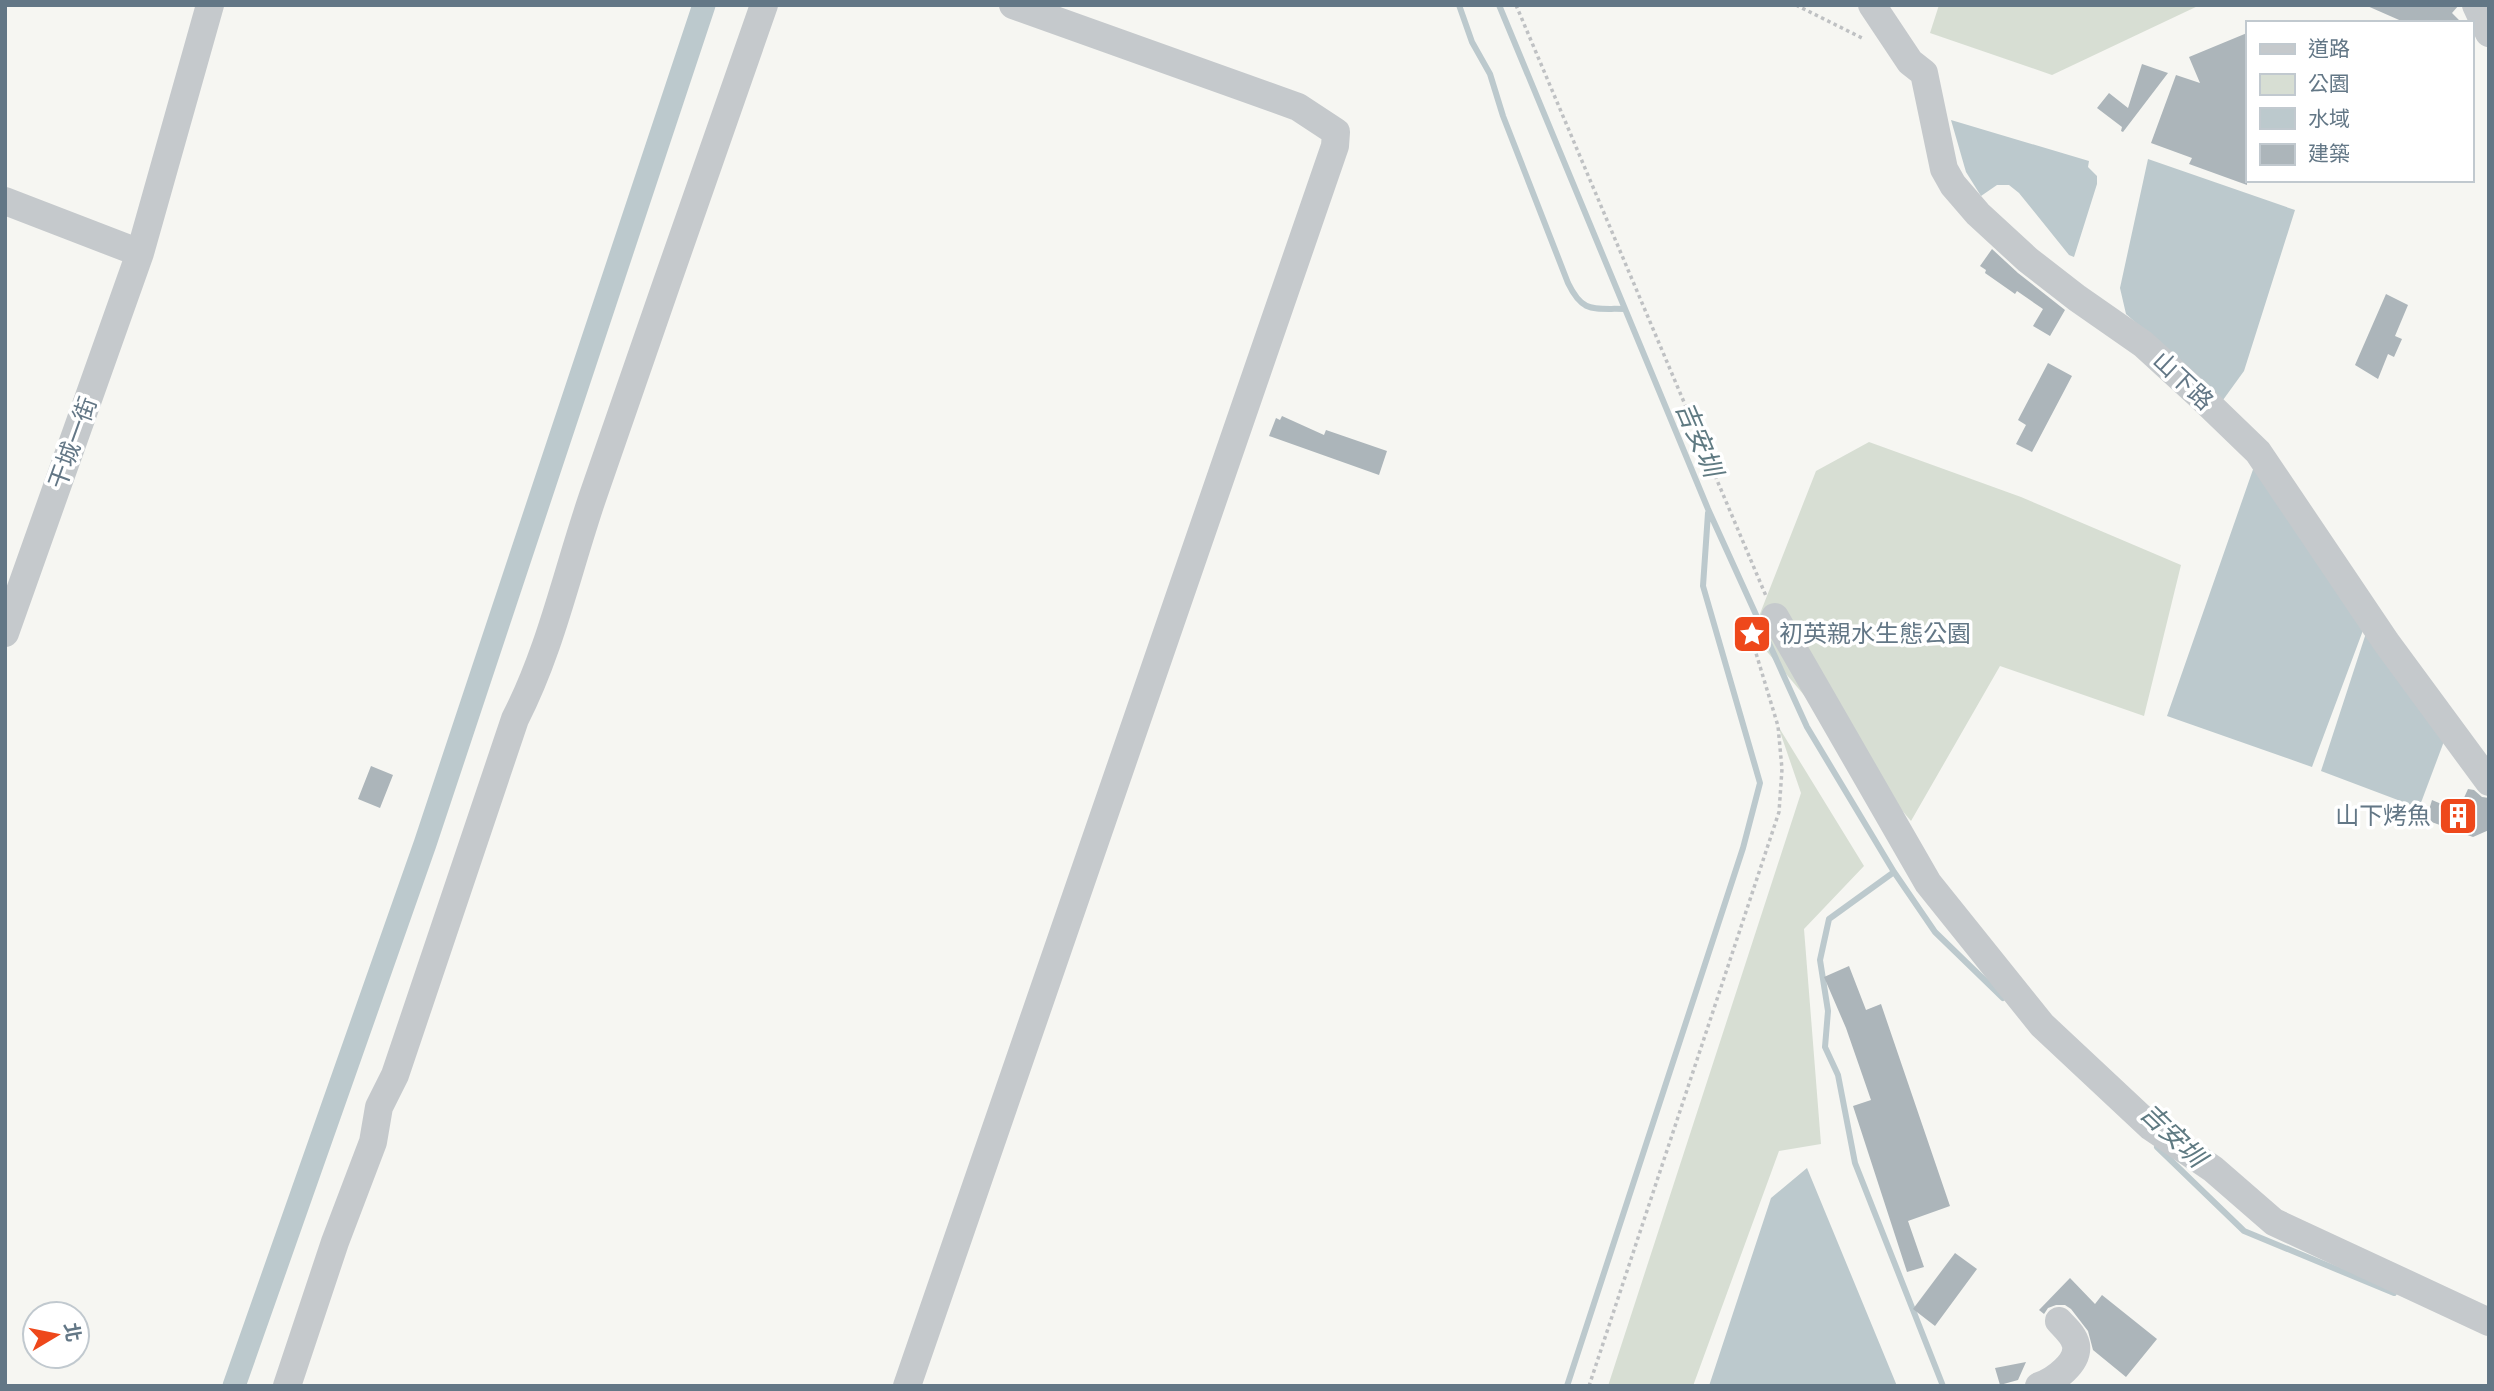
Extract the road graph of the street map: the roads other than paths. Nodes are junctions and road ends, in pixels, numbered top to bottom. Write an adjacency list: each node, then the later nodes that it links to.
1 (211, 5): 8 (street, 干城一街)
2 (764, 5): 14 (street)
3 (1013, 5): 15 (street)
4 (1872, 5): 11 (street, 山下路)
5 (2476, 5): 6 (street)
6 (2489, 33)
7 (5, 201): 8 (street)
8 (140, 253): 10 (street, 干城一街)
9 (1775, 617): 13 (street)
10 (5, 632)
11 (2489, 782)
12 (2059, 1321): 16 (street)
13 (2489, 1322)
14 (287, 1386)
15 (907, 1386)
16 (2039, 1386)

